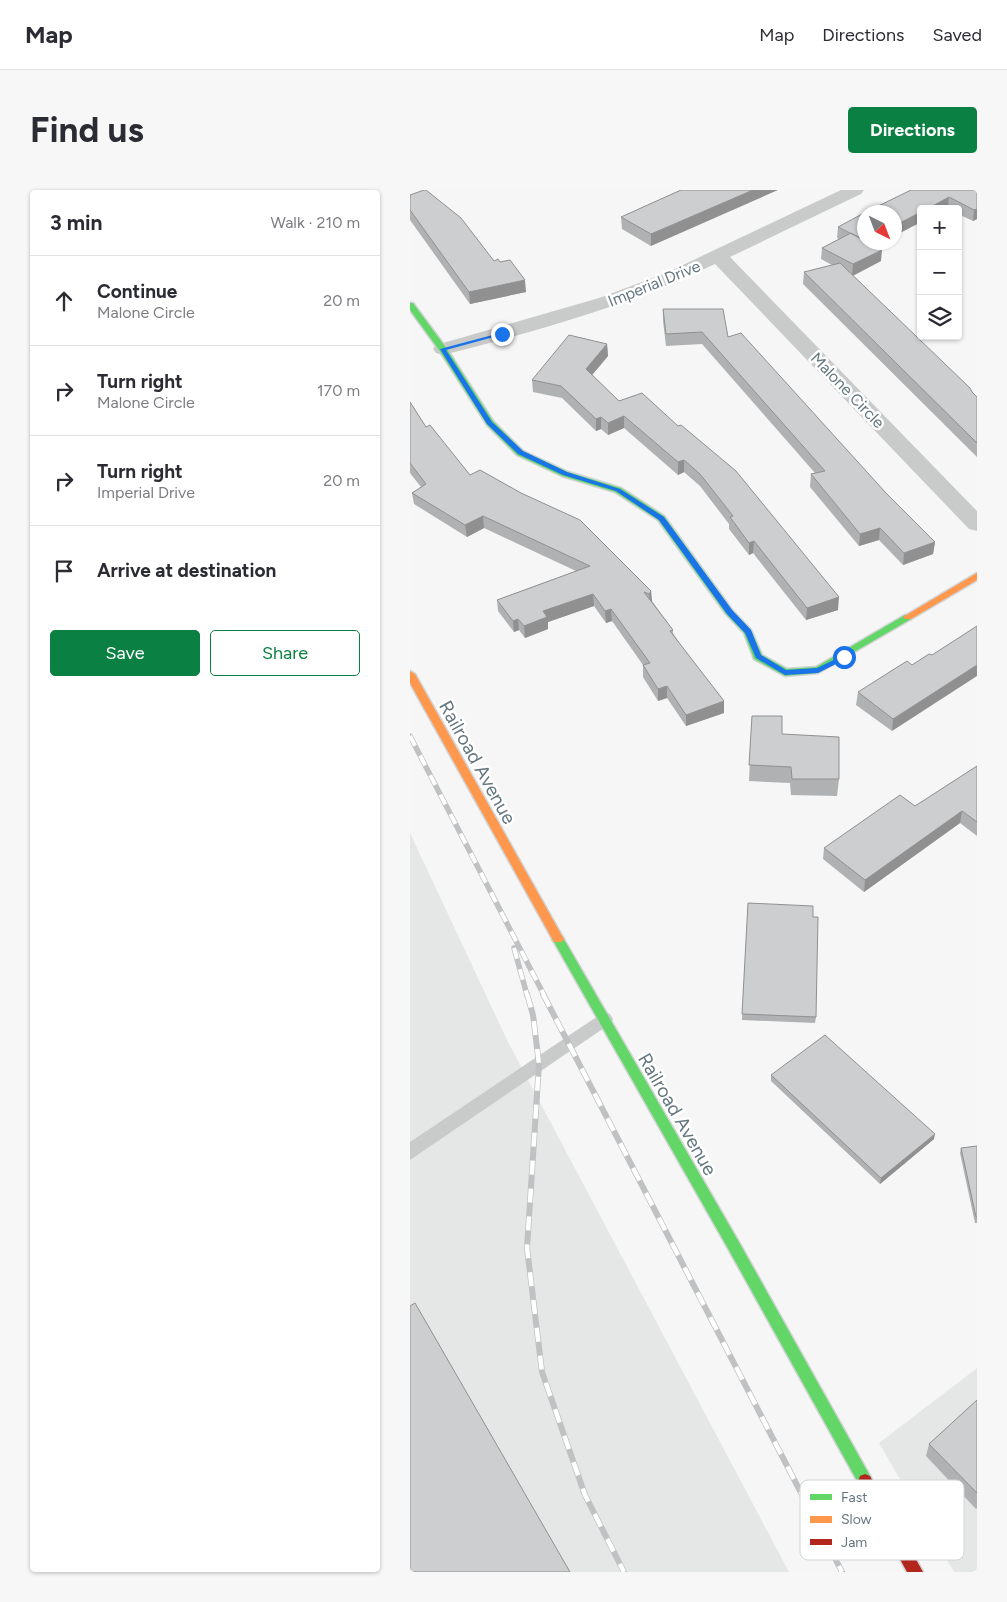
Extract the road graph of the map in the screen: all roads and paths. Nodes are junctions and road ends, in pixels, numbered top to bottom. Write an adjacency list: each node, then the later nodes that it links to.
1 (855, 190): 2 (street, Imperial Drive)
2 (718, 256): 4 (street, Imperial Drive); 5 (street, Malone Circle)
3 (410, 305): 4 (street)
4 (443, 349): 6 (street)
5 (977, 524)
6 (977, 576)
7 (410, 674): 8 (street, Railroad Avenue)
8 (604, 1019): 9 (lane); 10 (street, Railroad Avenue)
9 (410, 1152)
10 (864, 1480)
11 (908, 1560): 12 (street, Railroad Avenue)
12 (915, 1572)

